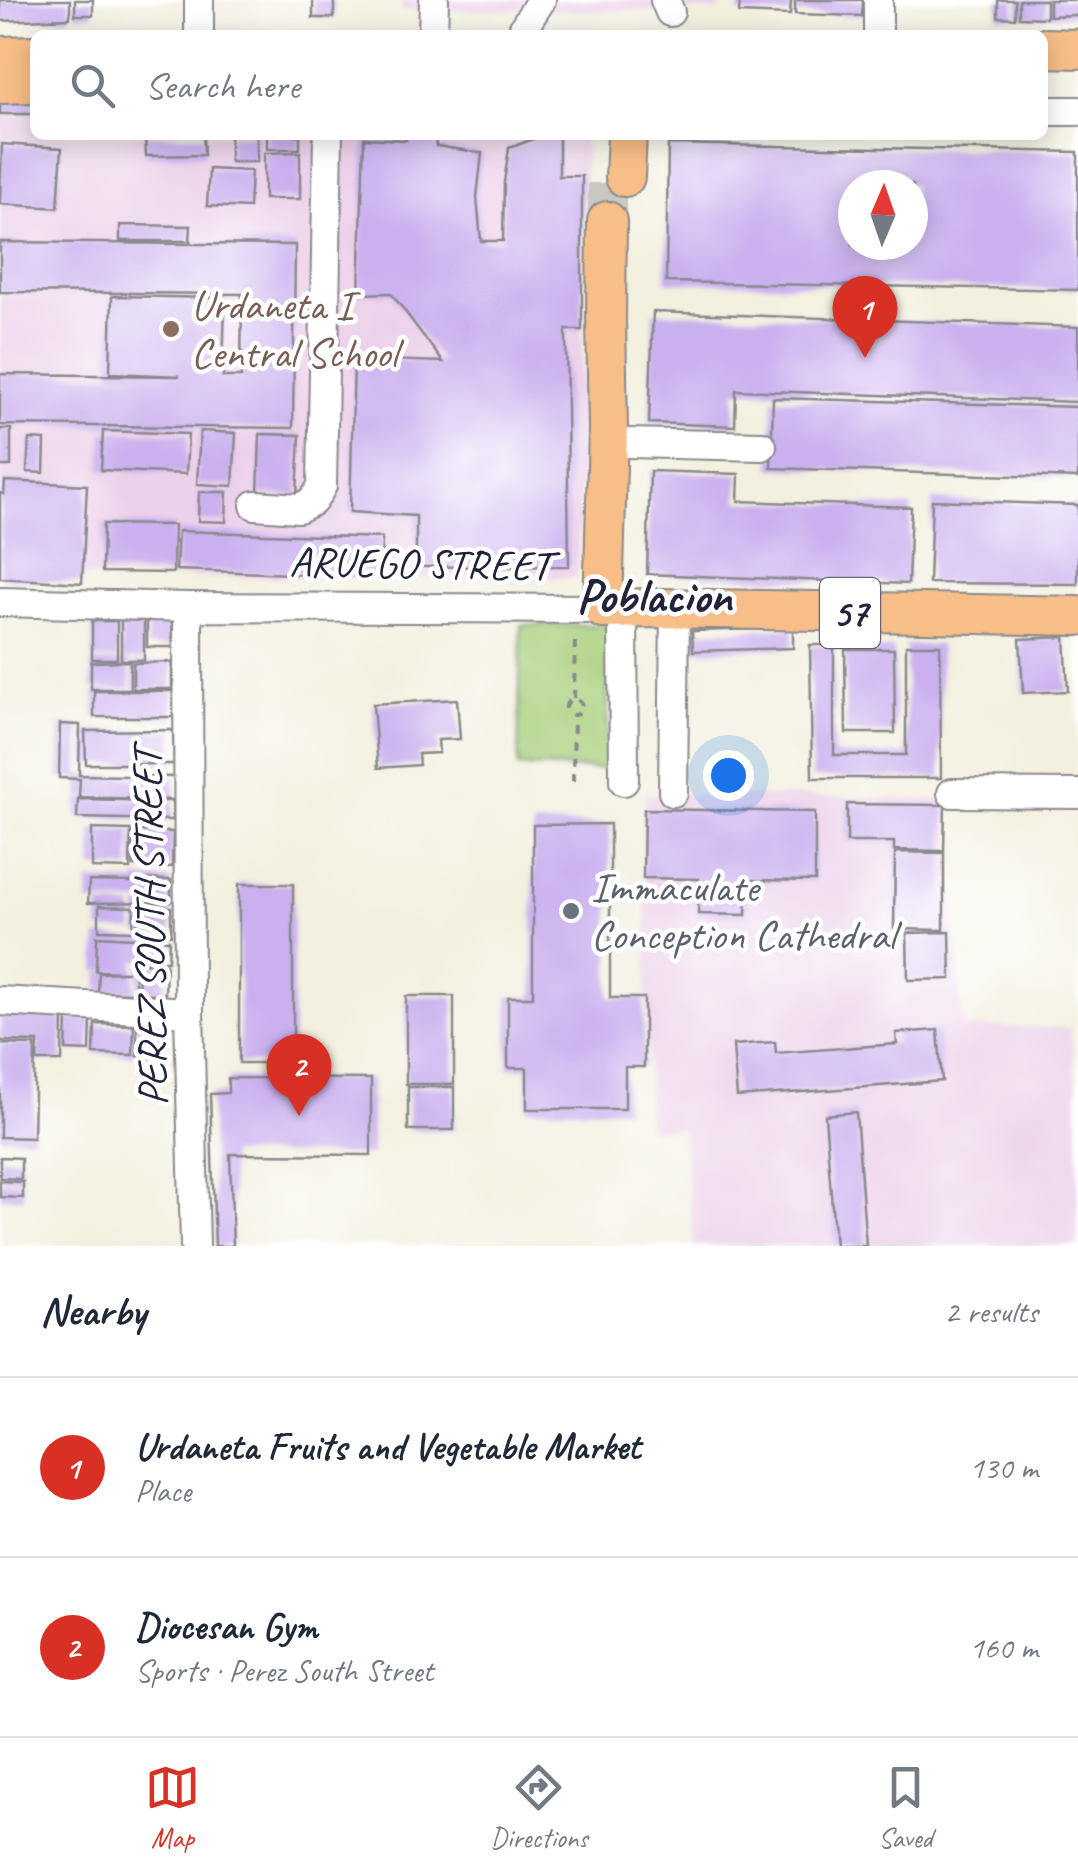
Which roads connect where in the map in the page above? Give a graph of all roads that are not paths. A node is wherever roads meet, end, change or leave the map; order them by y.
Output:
1 (199, 0) edge
2 (434, 0) edge
3 (541, 0) edge
4 (878, 0) edge
5 (199, 30) edge
6 (433, 30) edge
7 (524, 30) edge
8 (878, 30) edge
9 (1048, 48) edge
10 (1078, 50) edge
11 (30, 55) edge
12 (0, 56) edge
13 (0, 84) edge
14 (30, 84) edge
15 (1048, 111) edge
16 (1078, 111) edge
17 (328, 140) edge
18 (608, 140) edge
19 (625, 140) edge
20 (628, 443) junction
21 (762, 446) dead end
22 (255, 505) dead end
23 (0, 602) edge
24 (188, 607) junction
25 (675, 610) junction
26 (606, 614) junction
27 (1078, 616) edge
28 (624, 781) dead end
29 (673, 792) dead end
30 (952, 793) dead end
31 (1078, 794) edge
32 (0, 1000) edge
33 (189, 1012) junction
34 (195, 1246) edge

1 - 5 street
2 - 6 street
3 - 7 street
4 - 8 street
9 - 10 main road
11 - 12 main road
13 - 14 main road
15 - 16 street
17 - 22 street
18 - 19 main road
20 - 21 street
20 - 26 main road
20 - 26 main road
23 - 24 street, ARUEGO STREET
24 - 26 street, ARUEGO STREET
24 - 33 street, PEREZ SOUTH STREET
25 - 26 main road, ARUEGO STREET / 57
25 - 27 main road, ARUEGO STREET / 57
25 - 29 street
26 - 28 street
30 - 31 street
32 - 33 street
33 - 34 street, PEREZ SOUTH STREET

